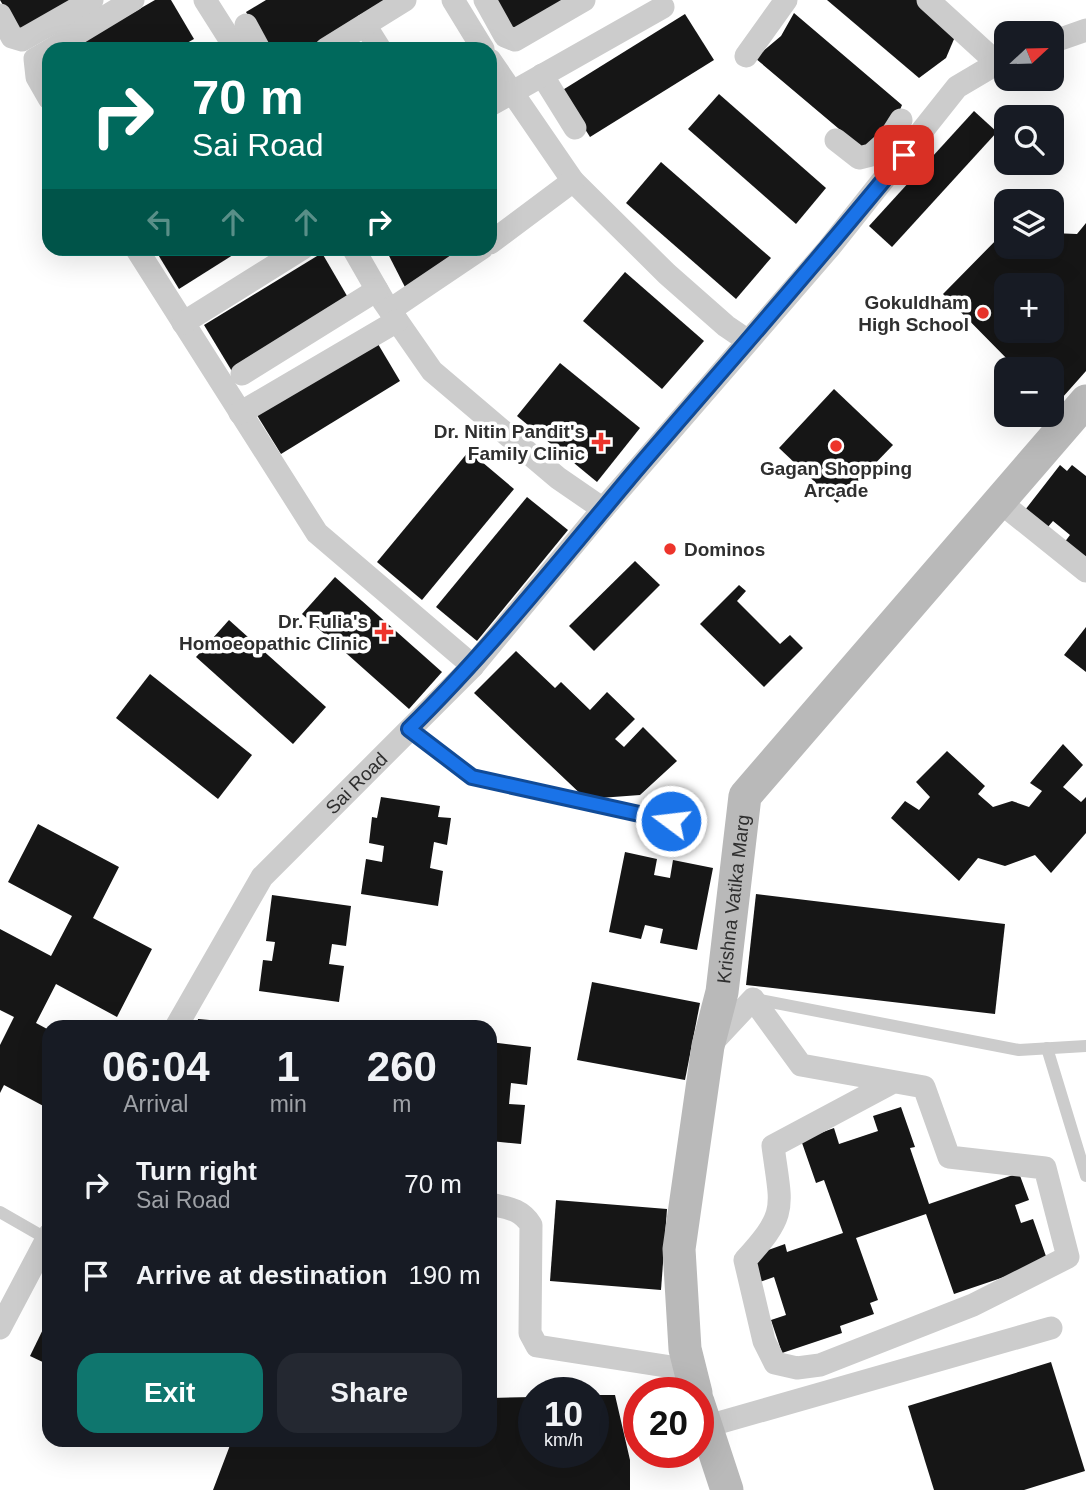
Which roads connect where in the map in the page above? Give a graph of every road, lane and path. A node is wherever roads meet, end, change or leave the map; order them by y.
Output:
1 (92, 0) edge
2 (133, 0) edge
3 (405, 0) edge
4 (453, 0) edge
5 (485, 0) edge
6 (584, 0) edge
7 (786, 0) edge
8 (928, 0) edge
9 (207, 1) edge
10 (663, 7) dead end
11 (0, 15) edge
12 (365, 24) junction
13 (246, 25) dead end
14 (1086, 30) edge
15 (1064, 38) edge
16 (64, 42) edge
17 (232, 42) edge
18 (255, 42) edge
19 (337, 42) edge
20 (376, 42) edge
21 (479, 42) edge
22 (994, 54) edge
23 (42, 55) edge
24 (746, 56) dead end
25 (994, 64) edge
26 (497, 70) edge
27 (542, 75) junction
28 (42, 86) edge
29 (512, 93) junction
30 (497, 101) edge
31 (575, 128) dead end
32 (898, 138) junction
33 (836, 140) dead end
34 (573, 181) junction
35 (497, 235) edge
36 (141, 256) edge
37 (290, 256) edge
38 (358, 256) edge
39 (470, 256) edge
40 (377, 290) junction
41 (394, 316) junction
42 (183, 323) junction
43 (748, 341) junction
44 (242, 374) dead end
45 (1086, 401) edge
46 (240, 413) junction
47 (1000, 502) junction
48 (603, 509) junction
49 (1086, 572) edge
50 (473, 666) junction
51 (409, 729) junction
52 (671, 821) dead end
53 (738, 995) junction
54 (180, 1020) edge
55 (1086, 1046) edge
56 (1047, 1048) junction
57 (891, 1083) junction
58 (1086, 1175) edge
59 (497, 1206) edge
60 (0, 1212) edge
61 (42, 1234) edge
62 (42, 1248) edge
63 (0, 1328) edge
64 (1051, 1328) dead end
65 (671, 1377) edge
66 (692, 1377) edge
67 (714, 1412) edge
68 (714, 1452) edge
69 (727, 1490) edge

1 - 11 street
2 - 16 street
3 - 12 street
4 - 21 street
5 - 6 street
7 - 24 street
8 - 22 street
9 - 17 street
10 - 27 street
12 - 19 street
12 - 20 street
13 - 18 street
14 - 15 street
23 - 28 street
25 - 32 street, Sai Road
26 - 29 street
27 - 29 street
27 - 31 street
29 - 30 street
29 - 34 street
32 - 33 street
32 - 43 street, Sai Road
34 - 35 street
34 - 43 street
36 - 42 street
37 - 42 street
38 - 40 street
39 - 41 street
40 - 41 street
40 - 44 street
41 - 46 street
41 - 48 street
42 - 46 street
43 - 48 street, Sai Road
45 - 47 street, Krishna Vatika Marg
46 - 50 street
47 - 49 street
47 - 53 street, Krishna Vatika Marg
48 - 50 street, Sai Road
50 - 51 street, Sai Road
51 - 52 lane
51 - 54 street, Sai Road
53 - 56 lane
53 - 57 street
53 - 66 street, Krishna Vatika Marg
55 - 56 lane
56 - 58 lane
57 - 57 street
59 - 65 street
60 - 61 lane
62 - 63 street
64 - 67 street
68 - 69 street

